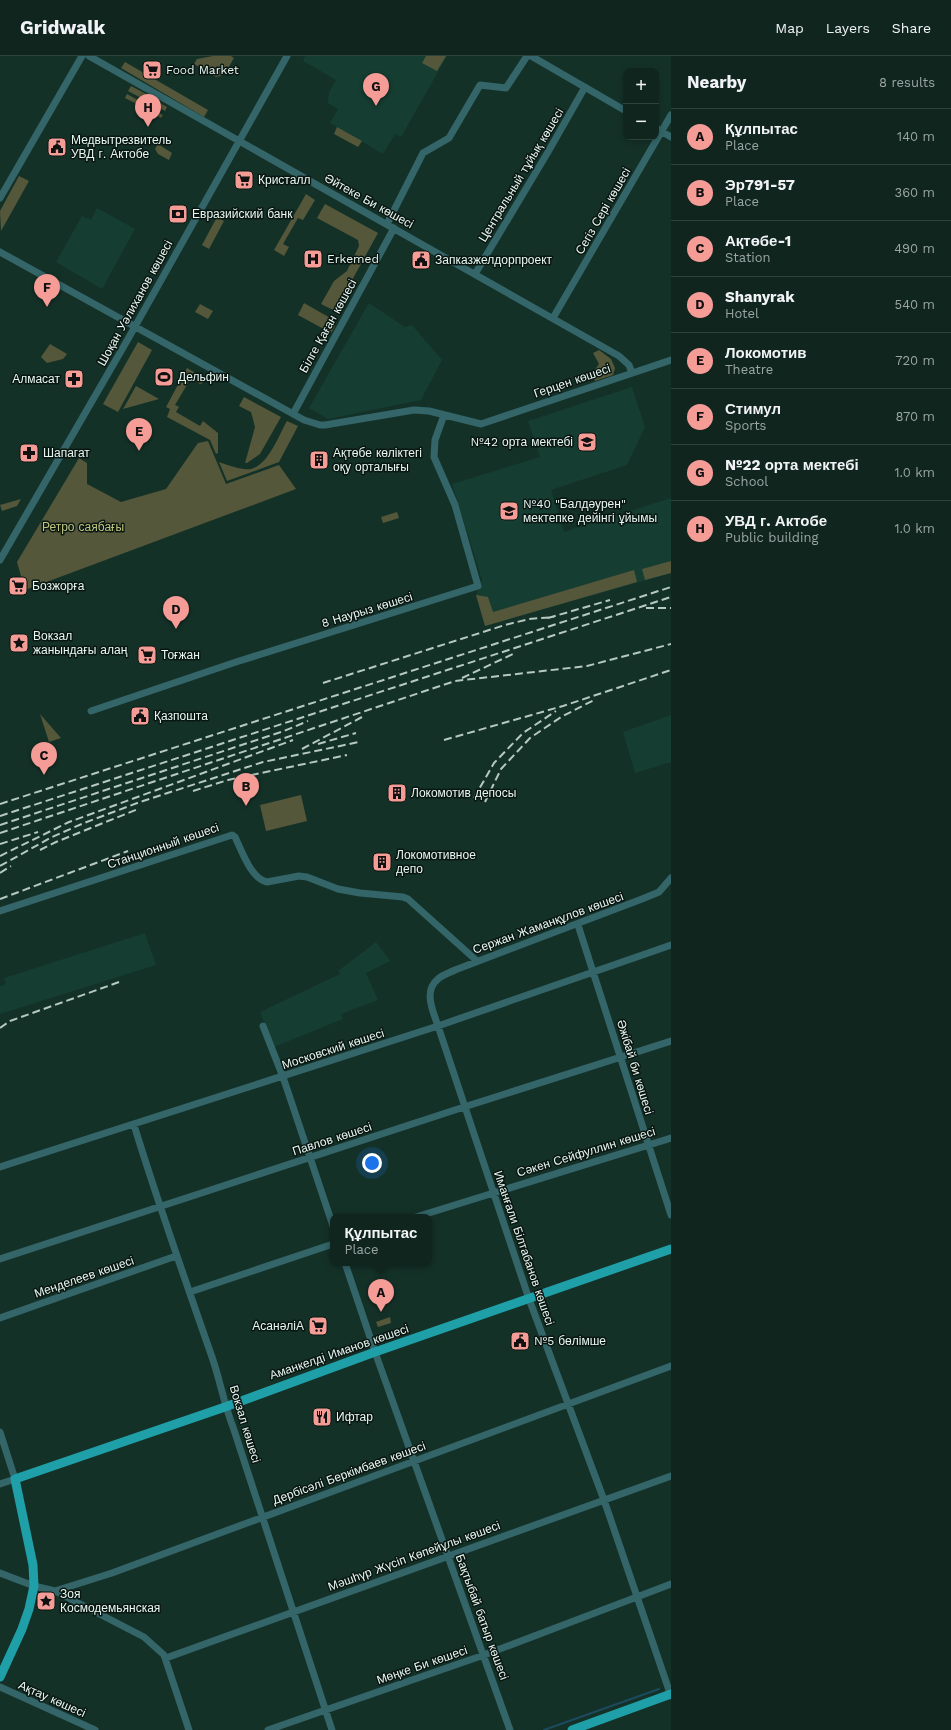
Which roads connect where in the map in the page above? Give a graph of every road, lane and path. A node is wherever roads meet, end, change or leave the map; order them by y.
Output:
1 (82, 56) edge
2 (89, 56) edge
3 (287, 56) edge
4 (527, 56) edge
5 (531, 56) edge
6 (585, 87) junction
7 (623, 109) edge
8 (671, 115) edge
9 (659, 130) edge
10 (671, 137) edge
11 (653, 140) edge
12 (238, 141) junction
13 (0, 198) edge
14 (387, 224) junction
15 (394, 228) junction
16 (0, 252) edge
17 (475, 274) junction
18 (553, 318) junction
19 (134, 328) junction
20 (671, 360) edge
21 (632, 373) junction
22 (292, 414) junction
23 (444, 415) junction
24 (0, 560) edge
25 (91, 711) dead end
26 (671, 878) edge
27 (0, 912) edge
28 (578, 925) junction
29 (671, 945) edge
30 (477, 961) junction
31 (594, 973) junction
32 (432, 986) joint
33 (263, 1026) dead end
34 (438, 1026) junction
35 (671, 1041) edge
36 (620, 1057) junction
37 (283, 1077) junction
38 (464, 1107) junction
39 (134, 1125) junction
40 (671, 1138) edge
41 (648, 1144) junction
42 (310, 1157) junction
43 (0, 1167) edge
44 (493, 1192) junction
45 (160, 1207) junction
46 (425, 1214) edge
47 (671, 1215) edge
48 (330, 1217) edge
49 (330, 1245) edge
50 (671, 1249) edge
51 (176, 1256) junction
52 (0, 1259) edge
53 (346, 1266) edge
54 (190, 1292) junction
55 (529, 1298) junction
56 (0, 1318) edge
57 (375, 1352) junction
58 (671, 1366) edge
59 (568, 1403) junction
60 (225, 1407) junction
61 (0, 1432) edge
62 (414, 1461) junction
63 (671, 1476) edge
64 (15, 1478) junction
65 (0, 1484) edge
66 (604, 1500) junction
67 (262, 1516) junction
68 (448, 1556) junction
69 (0, 1573) edge
70 (671, 1584) edge
71 (34, 1586) junction
72 (55, 1591) junction
73 (636, 1596) junction
74 (293, 1612) junction
75 (484, 1655) junction
76 (166, 1658) junction
77 (0, 1677) edge
78 (0, 1687) edge
79 (671, 1695) edge
80 (324, 1709) junction
81 (95, 1730) edge
82 (189, 1730) edge
83 (268, 1730) edge
84 (332, 1730) edge
85 (510, 1730) edge
86 (572, 1730) edge

1 - 13 street
2 - 12 street, Әйтеке Би көшесі
3 - 12 street, Шоқан Уәлиханов көшесі
4 - 14 street
5 - 6 street
6 - 7 street
6 - 17 street, Центральный тұйық көшесі
8 - 9 street, Сегіз Сері көшесі
9 - 10 street
11 - 18 street, Сегіз Сері көшесі
12 - 14 street, Әйтеке Би көшесі
12 - 19 street, Шоқан Уәлиханов көшесі
14 - 15 street, Әйтеке Би көшесі
15 - 17 street, Әйтеке Би көшесі
15 - 22 street, Білге Қаған көшесі
16 - 19 street
17 - 18 street, Әйтеке Би көшесі
18 - 21 street, Әйтеке Би көшесі
19 - 22 street
19 - 24 street, Шоқан Уәлиханов көшесі
20 - 21 street, Герцен көшесі
21 - 23 street, Герцен көшесі
22 - 23 street
23 - 25 street, 8 Наурыз көшесі
26 - 28 street, Сержан Жаманқұлов көшесі
27 - 30 street, Станционный көшесі
28 - 30 street, Сержан Жаманқұлов көшесі
28 - 31 street, Әжібай би көшесі
29 - 31 street, Московский көшесі
30 - 32 street, Сержан Жаманқұлов көшесі
31 - 34 street, Московский көшесі
31 - 36 street, Әжібай би көшесі
32 - 34 street, Иманғали Білтабанов көшесі
33 - 37 street
34 - 37 street, Московский көшесі
34 - 38 street, Иманғали Білтабанов көшесі
35 - 36 street, Павлов көшесі
36 - 38 street, Павлов көшесі
36 - 41 street, Әжібай би көшесі
37 - 39 street, Московский көшесі
37 - 42 street
38 - 42 street, Павлов көшесі
38 - 44 street, Иманғали Білтабанов көшесі
39 - 43 street, Московский көшесі
39 - 45 street, Вокзал көшесі
40 - 41 street, Сәкен Сейфуллин көшесі
41 - 44 street, Сәкен Сейфуллин көшесі
41 - 47 street, Әжібай би көшесі
42 - 45 street, Павлов көшесі
42 - 48 street
44 - 46 street, Сәкен Сейфуллин көшесі
44 - 55 street, Иманғали Білтабанов көшесі
45 - 51 street, Вокзал көшесі
45 - 52 street, Павлов көшесі
49 - 54 street
50 - 55 main road, Аманкелді Иманов көшесі
51 - 54 street, Вокзал көшесі
51 - 56 street, Менделеев көшесі
53 - 57 street, Бақтыбай батыр көшесі
54 - 60 street, Вокзал көшесі
55 - 57 main road, Аманкелді Иманов көшесі
55 - 59 street, Иманғали Білтабанов көшесі
57 - 60 main road, Аманкелді Иманов көшесі
57 - 62 street, Бақтыбай батыр көшесі
58 - 59 street, Дербісәлі Беркімбаев көшесі
59 - 62 street, Дербісәлі Беркімбаев көшесі
59 - 66 street, Иманғали Білтабанов көшесі
60 - 64 main road, Аманкелді Иманов көшесі
60 - 67 street, Вокзал көшесі
61 - 64 street
62 - 67 street, Дербісәлі Беркімбаев көшесі
62 - 68 street, Бақтыбай батыр көшесі
63 - 66 street, Мәшһүр Жүсіп Көпейұлы көшесі
64 - 65 street
64 - 71 main road
66 - 68 street, Мәшһүр Жүсіп Көпейұлы көшесі
66 - 73 street, Иманғали Білтабанов көшесі
67 - 72 street, Дербісәлі Беркімбаев көшесі
67 - 74 street, Вокзал көшесі
68 - 74 street, Мәшһүр Жүсіп Көпейұлы көшесі
68 - 75 street, Бақтыбай батыр көшесі
69 - 71 street
70 - 73 street, Мөңке Би көшесі
71 - 72 street
71 - 77 main road
72 - 76 street
73 - 75 street, Мөңке Би көшесі
73 - 79 street, Иманғали Білтабанов көшесі
74 - 76 street, Мәшһүр Жүсіп Көпейұлы көшесі
74 - 80 street, Вокзал көшесі
75 - 80 street, Мөңке Би көшесі
75 - 85 street, Бақтыбай батыр көшесі
76 - 82 street
78 - 81 street, Ақтау көшесі
79 - 86 main road
80 - 83 street, Мөңке Би көшесі
80 - 84 street, Вокзал көшесі

